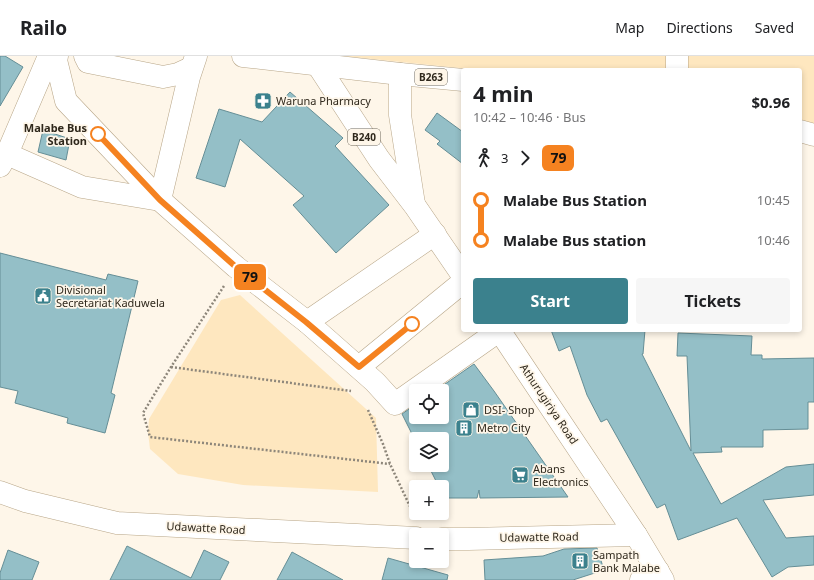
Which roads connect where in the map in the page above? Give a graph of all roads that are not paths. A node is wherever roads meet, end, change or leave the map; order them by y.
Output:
1 (49, 56) edge
2 (57, 56) edge
3 (85, 56) edge
4 (243, 56) edge
5 (678, 56) edge
6 (319, 60) edge
7 (193, 62) edge
8 (677, 68) edge
9 (400, 74) junction
10 (461, 80) edge
11 (802, 132) edge
12 (814, 135) edge
13 (4, 160) edge
14 (160, 200) junction
15 (415, 206) junction
16 (435, 234) junction
17 (461, 273) edge
18 (461, 284) edge
19 (306, 322) junction
20 (496, 332) edge
21 (500, 332) edge
22 (359, 367) junction
23 (0, 492) edge
24 (409, 529) edge
25 (636, 535) junction
26 (449, 539) edge
27 (654, 577) edge

1 - 13 main road
2 - 14 main road
3 - 7 main road
4 - 6 main road
5 - 8 main road
6 - 9 main road
6 - 15 main road, B240
7 - 14 main road
9 - 10 main road, B263
9 - 15 main road, B240
11 - 12 main road
13 - 14 main road
14 - 19 main road
15 - 16 main road, B240
16 - 17 main road, B240
16 - 19 main road
18 - 22 main road
19 - 22 main road
20 - 22 main road
21 - 25 main road, Athurugiriya Road
23 - 24 main road, Udawatte Road
25 - 26 main road, Udawatte Road
25 - 27 main road, Athurugiriya Road

